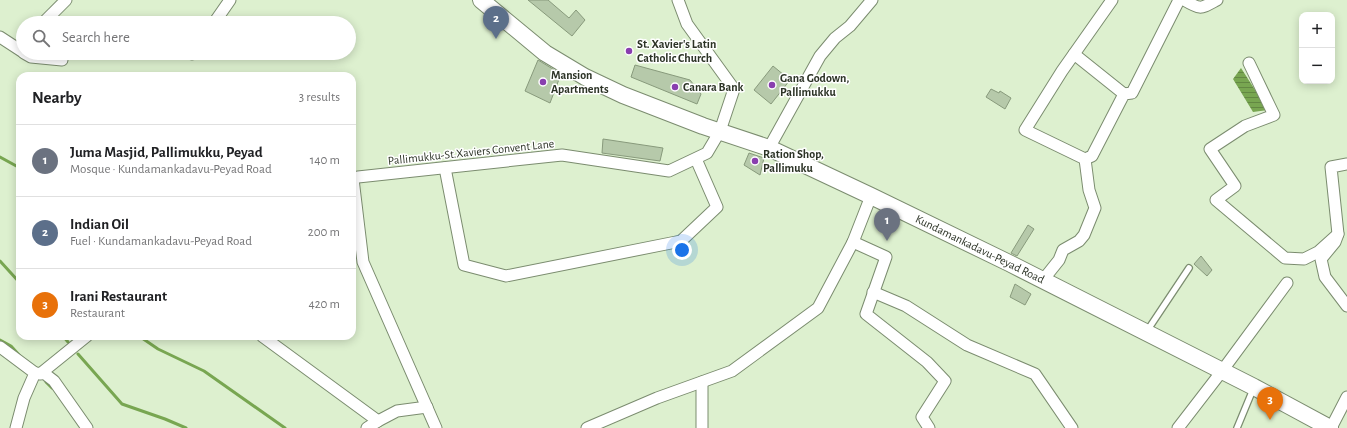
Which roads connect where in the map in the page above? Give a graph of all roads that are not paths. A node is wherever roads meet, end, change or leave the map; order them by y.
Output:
1 (66, 0) edge
2 (230, 0) edge
3 (481, 0) edge
4 (678, 0) edge
5 (872, 0) edge
6 (1112, 0) edge
7 (1179, 0) edge
8 (1184, 0) edge
9 (1217, 0) edge
10 (50, 16) edge
11 (219, 16) edge
12 (0, 37) edge
13 (16, 48) edge
14 (1074, 54) junction
15 (1249, 63) dead end
16 (1124, 94) junction
17 (722, 124) junction
18 (768, 148) junction
19 (696, 158) junction
20 (1085, 159) junction
21 (1347, 164) edge
22 (445, 168) junction
23 (356, 178) edge
24 (871, 196) junction
25 (356, 204) edge
26 (1338, 234) junction
27 (853, 242) junction
28 (1189, 268) dead end
29 (1043, 280) junction
30 (1287, 283) dead end
31 (874, 292) junction
32 (1347, 306) edge
33 (1146, 332) junction
34 (83, 340) edge
35 (267, 340) edge
36 (0, 347) edge
37 (1222, 371) junction
38 (38, 374) junction
39 (702, 382) junction
40 (1254, 387) junction
41 (1347, 397) edge
42 (427, 407) junction
43 (378, 421) junction
44 (16, 428) edge
45 (87, 428) edge
46 (367, 428) edge
47 (436, 428) edge
48 (587, 428) edge
49 (702, 428) edge
50 (929, 428) edge
51 (1072, 428) edge
52 (1178, 428) edge
53 (1237, 428) edge
54 (1331, 428) edge

1 - 10 street
2 - 11 street
3 - 17 main road, Kundamankadavu-Peyad Road
4 - 17 street, Pallimukku-St.Xaviers Convent Lane
5 - 18 street
6 - 14 street
7 - 16 street
8 - 9 street
12 - 13 street
14 - 16 street
14 - 20 street
15 - 26 street
16 - 20 street
17 - 18 main road, Kundamankadavu-Peyad Road
17 - 19 street, Pallimukku-St.Xaviers Convent Lane
18 - 24 main road, Kundamankadavu-Peyad Road
19 - 22 street, Pallimukku-St.Xaviers Convent Lane
19 - 22 street
20 - 29 street
21 - 26 street
22 - 23 street, Pallimukku-St.Xaviers Convent Lane
24 - 27 street
24 - 29 main road, Kundamankadavu-Peyad Road
25 - 42 street
26 - 32 street
27 - 31 street
27 - 39 street
28 - 33 lane
29 - 33 main road, Kundamankadavu-Peyad Road
30 - 37 street
31 - 50 street
31 - 51 street
33 - 37 main road, Kundamankadavu-Peyad Road
34 - 38 street
35 - 43 street
36 - 38 street
37 - 40 main road, Kundamankadavu-Peyad Road
37 - 52 street
38 - 44 street
38 - 45 street
39 - 48 street
39 - 49 street
40 - 53 lane
40 - 54 main road, Kundamankadavu-Peyad Road
41 - 54 street
42 - 43 street
42 - 47 street
43 - 46 street

